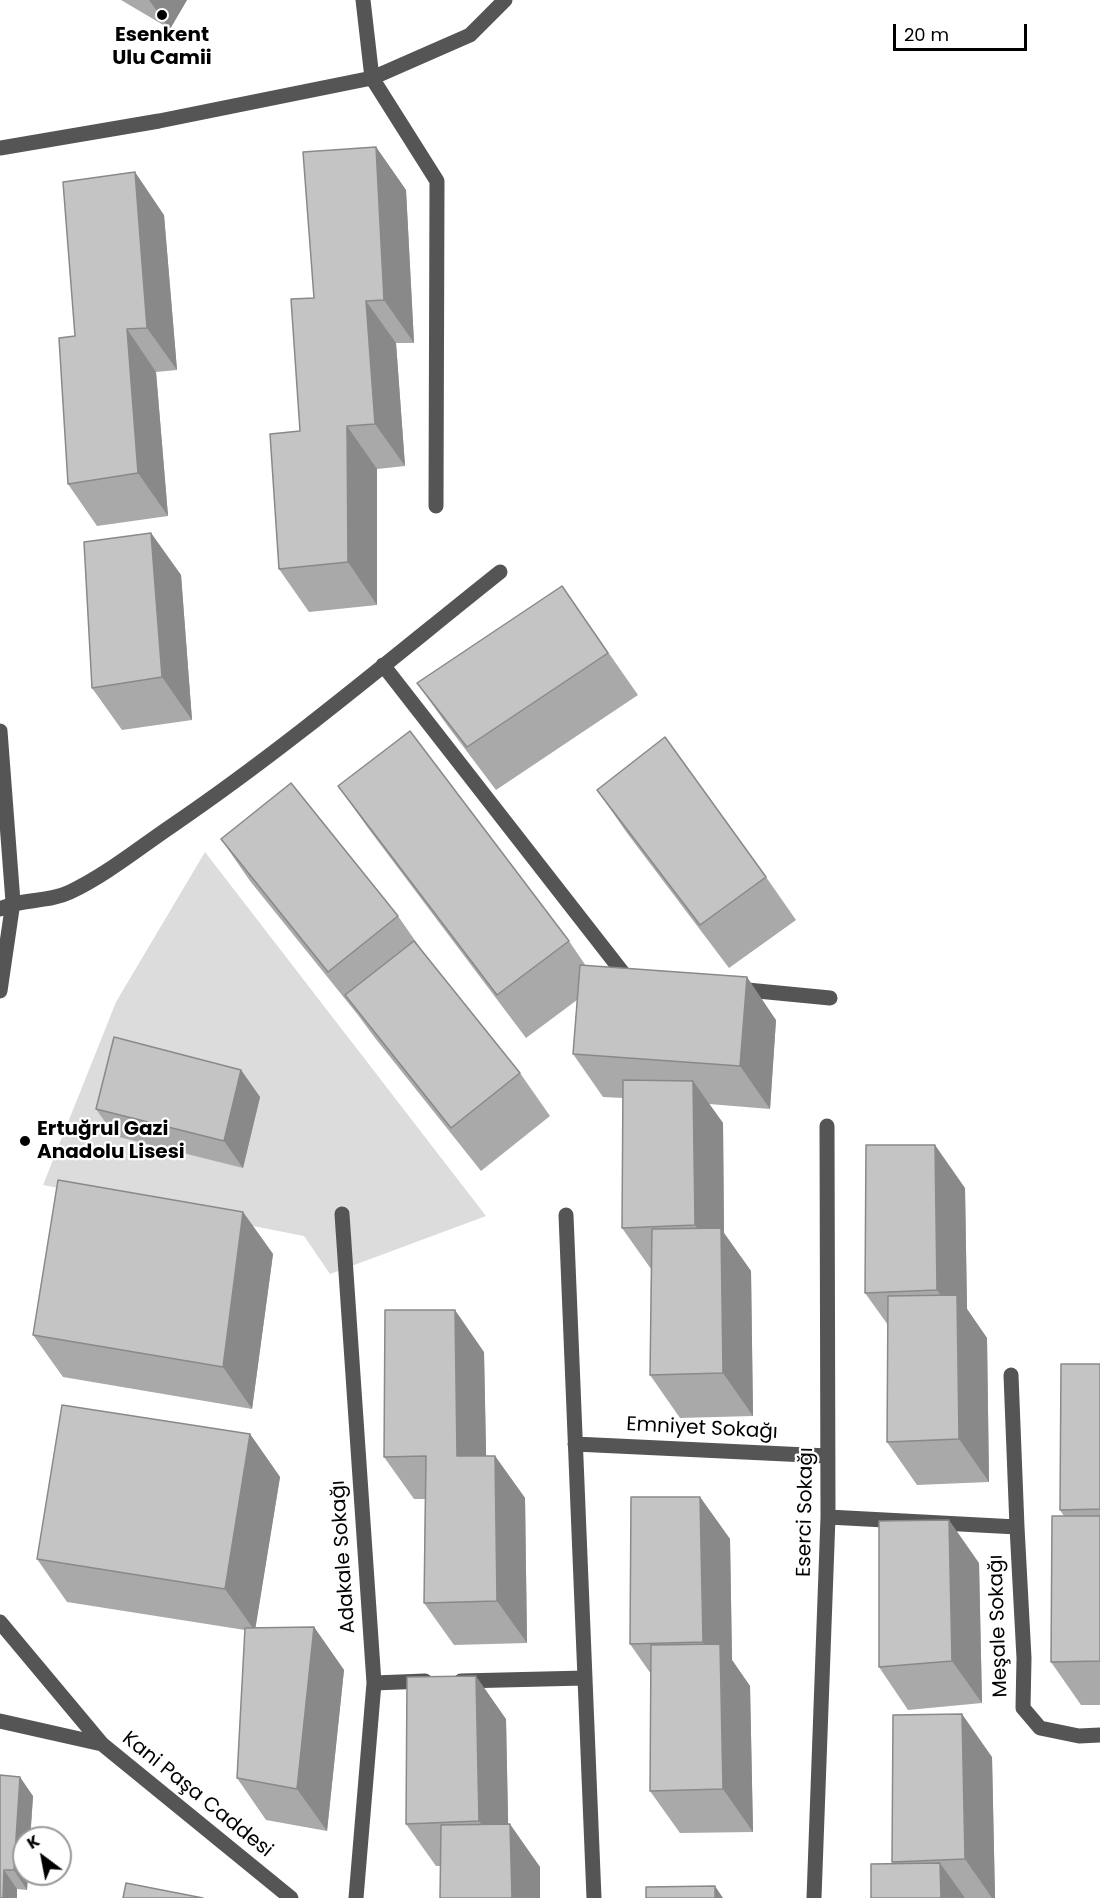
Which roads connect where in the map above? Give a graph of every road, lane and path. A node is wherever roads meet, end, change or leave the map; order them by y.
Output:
1 (363, 0) edge
2 (505, 0) edge
3 (372, 78) junction
4 (0, 147) edge
5 (436, 506) dead end
6 (500, 572) dead end
7 (383, 665) junction
8 (0, 731) edge
9 (6, 906) edge
10 (650, 980) edge
11 (717, 987) edge
12 (0, 991) edge
13 (830, 998) dead end
14 (828, 1126) dead end
15 (342, 1214) dead end
16 (566, 1215) dead end
17 (1011, 1375) dead end
18 (575, 1444) junction
19 (828, 1456) junction
20 (828, 1517) junction
21 (1017, 1527) junction
22 (0, 1622) edge
23 (585, 1678) junction
24 (374, 1683) junction
25 (0, 1721) edge
26 (1100, 1735) edge
27 (102, 1744) junction
28 (289, 1897) edge
29 (356, 1898) edge
30 (594, 1898) edge
31 (814, 1898) edge

1 - 3 street
2 - 3 street
3 - 4 street
3 - 5 street
6 - 7 street
7 - 9 street
7 - 10 street
8 - 9 street
9 - 12 street
11 - 13 street
14 - 19 street, Eserci Sokağı
15 - 24 street, Adakale Sokağı
16 - 18 street
17 - 21 street, Meşale Sokağı
18 - 19 street, Emniyet Sokağı
18 - 23 street
19 - 20 street, Eserci Sokağı
20 - 21 street, Meşale Sokağı
20 - 31 street, Eserci Sokağı
21 - 26 street, Meşale Sokağı
22 - 27 street
23 - 24 street
23 - 30 street
24 - 29 street, Adakale Sokağı
25 - 27 street, Kani Paşa Caddesi
27 - 28 street, Kani Paşa Caddesi

